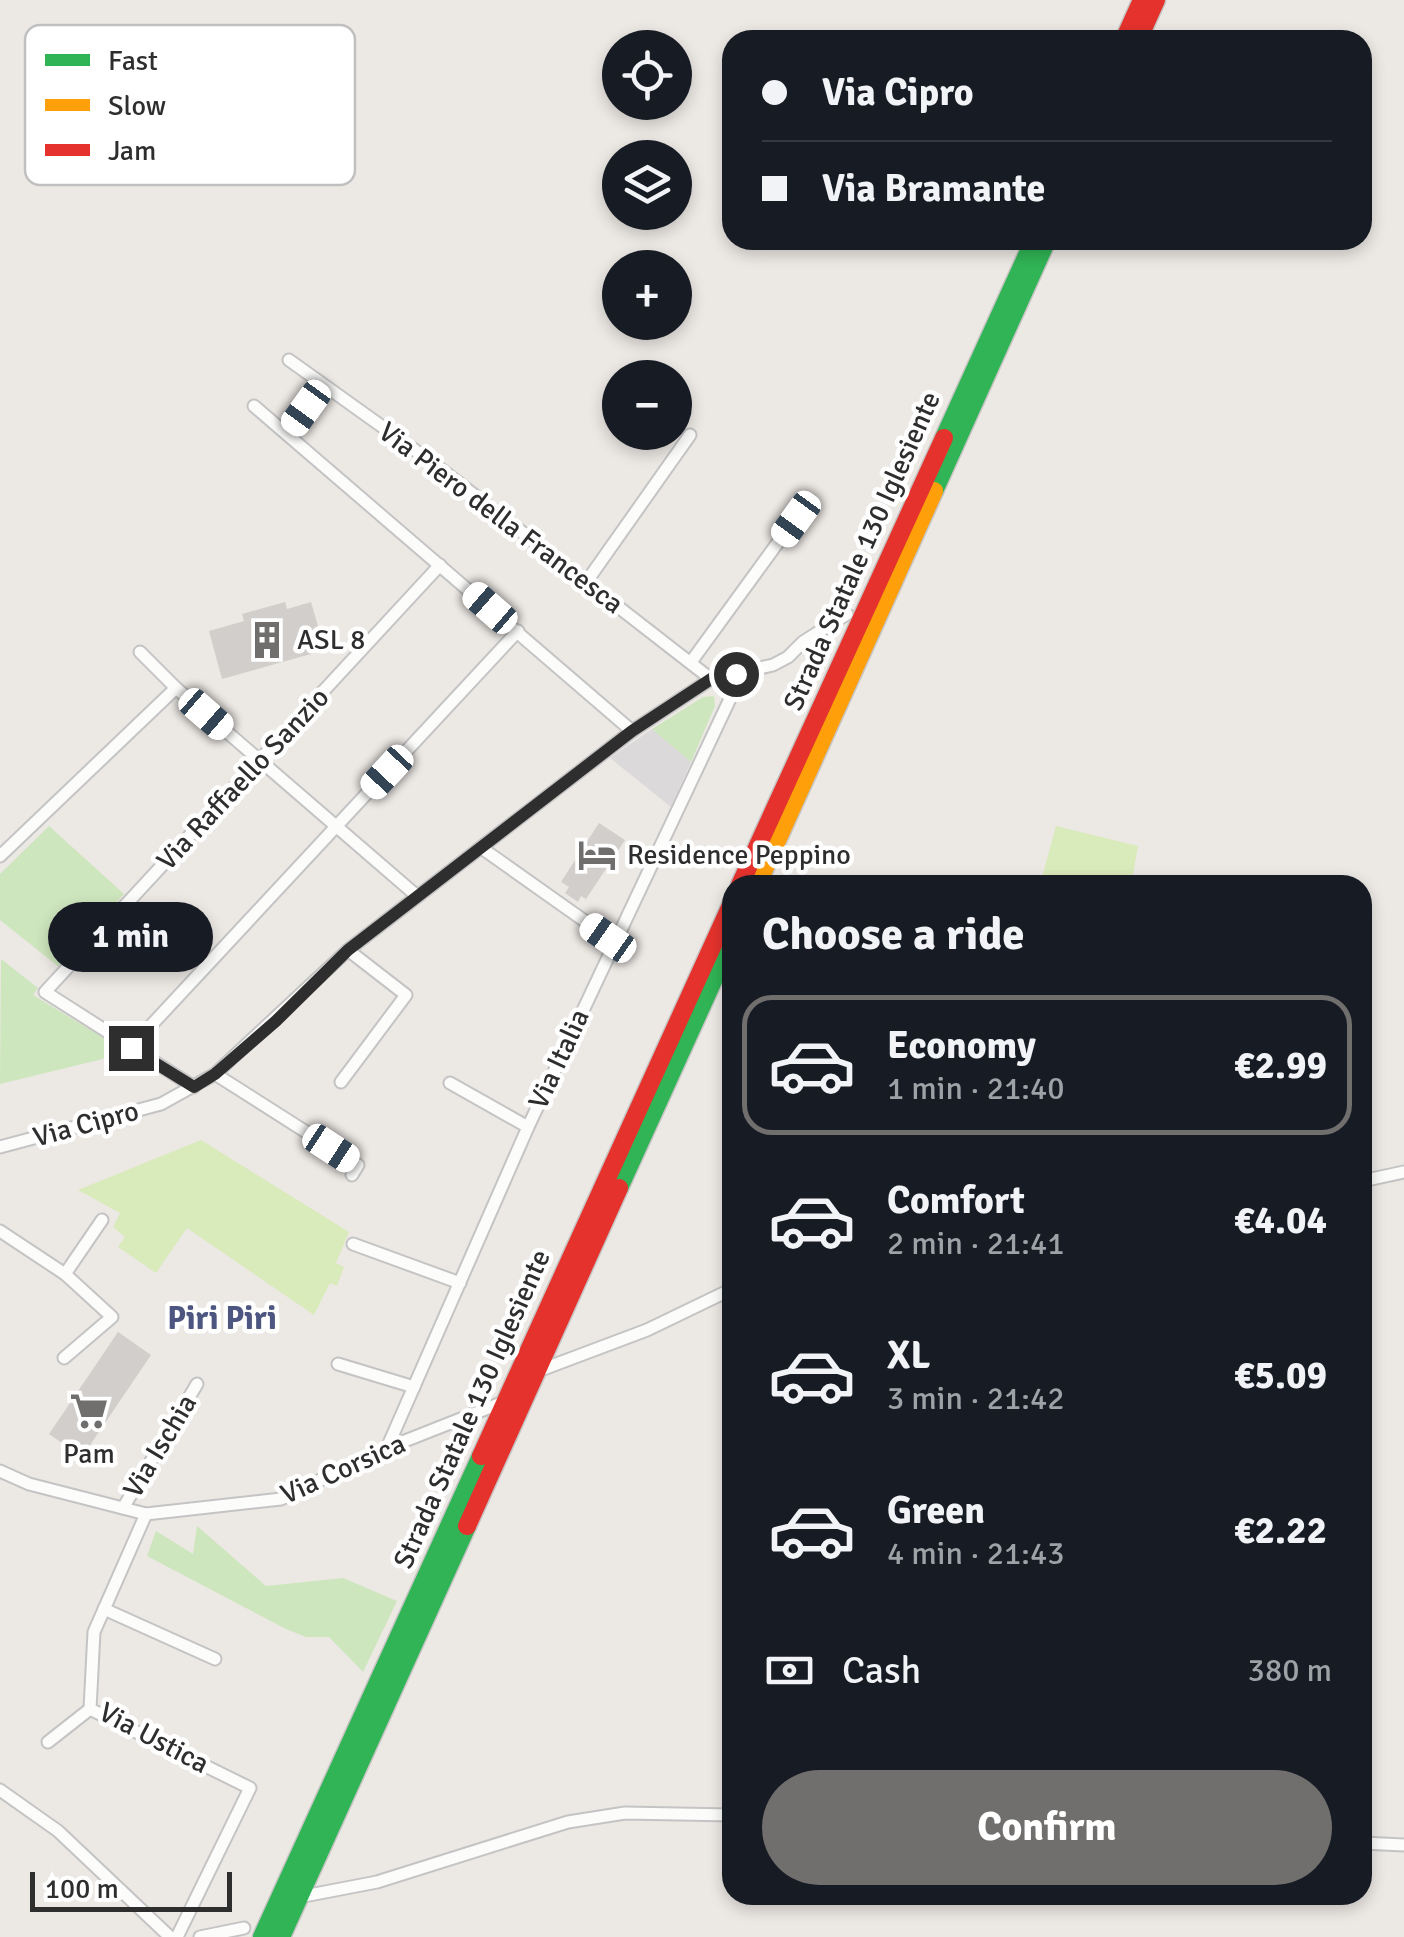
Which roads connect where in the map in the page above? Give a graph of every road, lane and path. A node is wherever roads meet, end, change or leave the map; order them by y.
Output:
1 (1142, 0) edge
2 (1156, 0) edge
3 (1128, 30) edge
4 (1142, 30) edge
5 (1029, 250) edge
6 (1043, 250) edge
7 (290, 360) dead end
8 (323, 385) junction
9 (254, 406) dead end
10 (288, 434) junction
11 (679, 450) edge
12 (796, 519) dead end
13 (440, 565) junction
14 (587, 581) junction
15 (846, 614) dead end
16 (518, 631) junction
17 (140, 652) dead end
18 (691, 662) junction
19 (736, 674) junction
20 (711, 679) junction
21 (176, 688) junction
22 (632, 731) junction
23 (260, 762) junction
24 (336, 826) junction
25 (483, 849) junction
26 (0, 856) edge
27 (745, 875) edge
28 (762, 875) edge
29 (417, 896) junction
30 (722, 924) edge
31 (613, 941) junction
32 (348, 950) junction
33 (722, 961) edge
34 (131, 1048) junction
35 (215, 1074) junction
36 (341, 1082) dead end
37 (450, 1082) dead end
38 (194, 1087) junction
39 (528, 1127) junction
40 (0, 1147) edge
41 (1404, 1172) edge
42 (352, 1175) dead end
43 (1372, 1179) edge
44 (102, 1220) dead end
45 (0, 1231) edge
46 (353, 1244) dead end
47 (65, 1274) junction
48 (460, 1283) junction
49 (722, 1294) edge
50 (64, 1358) dead end
51 (338, 1364) dead end
52 (538, 1371) junction
53 (197, 1384) dead end
54 (414, 1387) junction
55 (506, 1401) junction
56 (387, 1448) junction
57 (0, 1471) edge
58 (0, 1482) edge
59 (29, 1484) junction
60 (123, 1508) junction
61 (146, 1514) junction
62 (104, 1609) junction
63 (215, 1659) dead end
64 (90, 1709) junction
65 (48, 1742) dead end
66 (0, 1790) edge
67 (722, 1815) edge
68 (1372, 1843) edge
69 (1404, 1845) edge
70 (299, 1897) junction
71 (253, 1932) edge
72 (170, 1937) edge
73 (178, 1937) edge
74 (200, 1937) edge
75 (280, 1937) edge

1 - 3 main road
2 - 4 main road
5 - 27 main road, Strada Statale 130 Iglesiente
6 - 28 main road, Strada Statale 130 Iglesiente
7 - 8 street, Via Piero della Francesca
8 - 10 street
8 - 14 street, Via Piero della Francesca
9 - 10 street
10 - 13 street
11 - 14 street
12 - 18 street
13 - 16 street
13 - 23 street, Via Raffaello Sanzio
14 - 18 street, Via Piero della Francesca
15 - 19 street, Via Cipro
16 - 22 street
16 - 24 street
17 - 21 street
18 - 20 street, Via Piero della Francesca
19 - 20 street, Via Cipro
19 - 31 street, Via Italia
20 - 22 street, Via Cipro
21 - 23 street
21 - 26 street
22 - 25 street, Via Cipro
23 - 24 street
23 - 34 street, Via Raffaello Sanzio
24 - 29 street
24 - 34 street
25 - 29 street, Via Cipro
25 - 31 street
29 - 32 street, Via Cipro
30 - 55 main road, Strada Statale 130 Iglesiente
31 - 39 street, Via Italia
32 - 35 street, Via Cipro
32 - 36 street
33 - 52 main road, Strada Statale 130 Iglesiente
34 - 38 street
35 - 38 street, Via Cipro
35 - 42 street
37 - 39 street
38 - 40 street, Via Cipro
39 - 48 street, Via Italia
41 - 43 street
44 - 47 street
45 - 47 street
46 - 48 street
47 - 50 street
48 - 54 street, Via Italia
49 - 52 street
51 - 54 street
52 - 70 main road, Strada Statale 130 Iglesiente
53 - 60 street, Via Ischia
54 - 56 street, Via Italia
55 - 56 street, Via Corsica
55 - 71 main road, Strada Statale 130 Iglesiente
56 - 61 street, Via Corsica
57 - 59 street, Via Corsica
58 - 59 street
59 - 60 street, Via Corsica
60 - 61 street, Via Corsica
61 - 62 street, Via Ustica
62 - 63 street
62 - 64 street, Via Ustica
64 - 65 street
64 - 73 street, Via Ustica
66 - 72 street
67 - 70 street
68 - 69 street
70 - 75 main road, Strada Statale 130 Iglesiente
71 - 74 street

